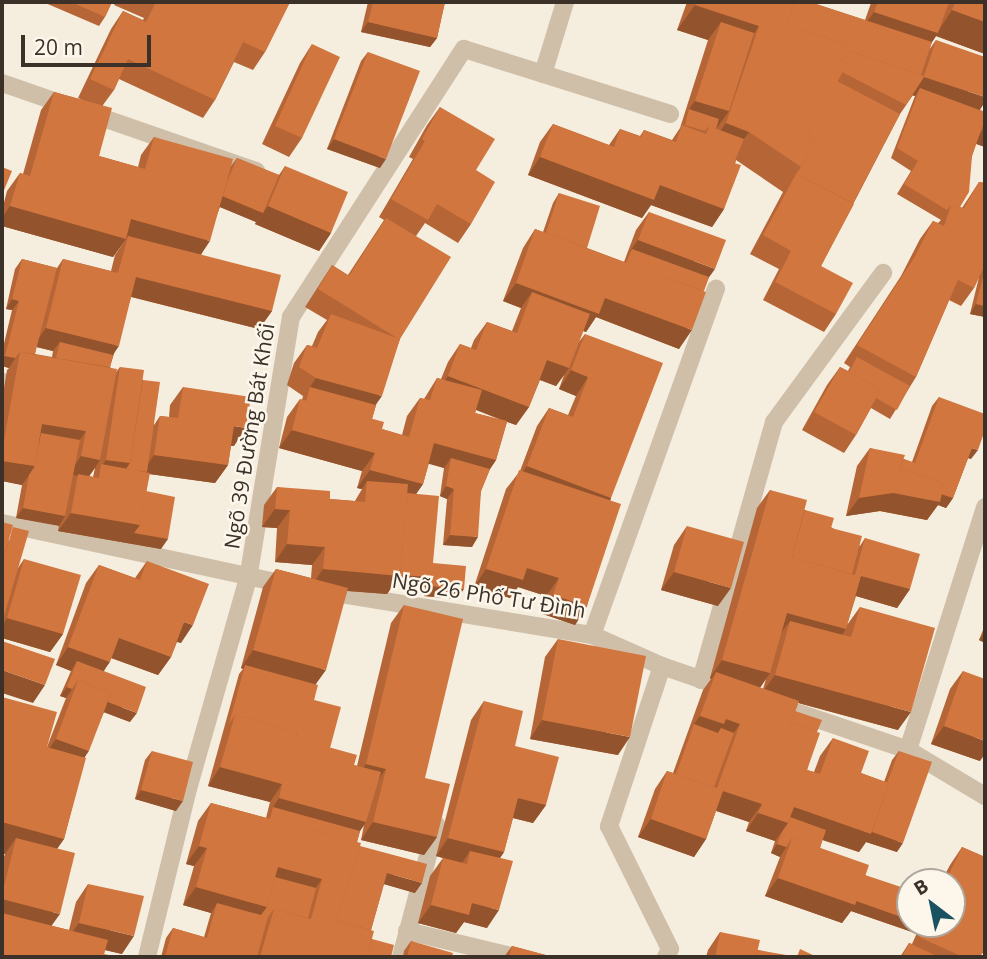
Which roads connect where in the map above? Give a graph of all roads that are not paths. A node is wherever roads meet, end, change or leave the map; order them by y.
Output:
1 (565, 2) edge
2 (542, 74) junction
3 (2, 83) edge
4 (670, 114) dead end
5 (272, 176) edge
6 (883, 274) dead end
7 (716, 288) edge
8 (985, 507) edge
9 (2, 523) edge
10 (248, 579) junction
11 (592, 635) junction
12 (662, 666) junction
13 (701, 680) junction
14 (740, 693) edge
15 (779, 706) edge
16 (908, 750) junction
17 (985, 796) edge
18 (440, 811) edge
19 (407, 931) junction
20 (147, 957) edge
21 (401, 957) edge
22 (515, 957) edge
23 (666, 957) edge

1 - 2 street
2 - 4 street, Ngõ 39 Đường Bát Khối
2 - 10 street, Ngõ 39 Đường Bát Khối
3 - 5 street
6 - 13 street
7 - 11 street
8 - 16 street
9 - 10 street, Ngõ 26 Phố Tư Đình
10 - 11 street, Ngõ 26 Phố Tư Đình
10 - 20 street, Ngõ 39 Đường Bát Khối
11 - 12 street, Ngõ 26 Phố Tư Đình
12 - 13 street, Ngõ 26 Phố Tư Đình
12 - 23 street
13 - 14 street, Ngõ 26 Phố Tư Đình
15 - 16 street
16 - 17 street
18 - 19 street
19 - 21 street
19 - 22 street

